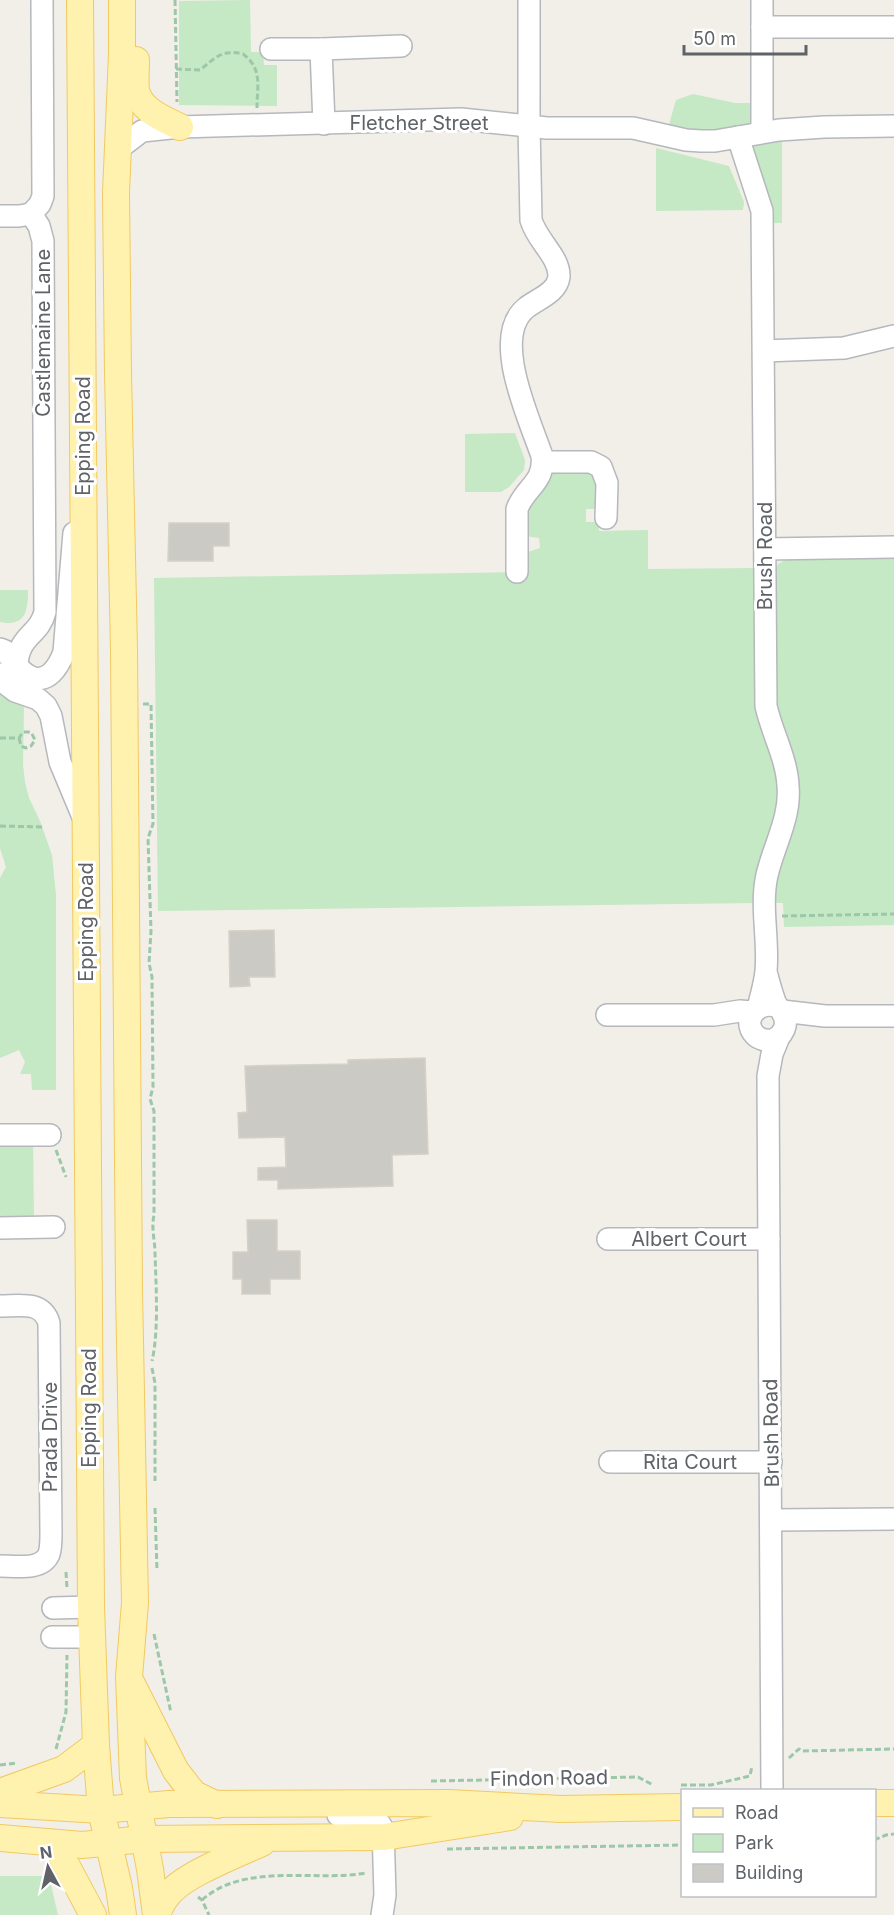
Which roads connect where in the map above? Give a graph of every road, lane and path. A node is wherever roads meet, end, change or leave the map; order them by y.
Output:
1 (42, 0) edge
2 (80, 0) edge
3 (122, 0) edge
4 (134, 0) edge
5 (175, 0) edge
6 (529, 0) edge
7 (762, 0) edge
8 (762, 27) junction
9 (894, 27) edge
10 (401, 46) dead end
11 (271, 49) dead end
12 (321, 49) junction
13 (176, 69) junction
14 (257, 108) dead end
15 (324, 124) junction
16 (529, 126) junction
17 (894, 126) edge
18 (180, 127) junction
19 (762, 132) junction
20 (738, 137) junction
21 (117, 150) junction
22 (32, 214) junction
23 (0, 216) edge
24 (894, 336) edge
25 (764, 351) junction
26 (82, 431) junction
27 (543, 462) junction
28 (606, 518) dead end
29 (894, 547) edge
30 (765, 549) junction
31 (517, 572) dead end
32 (32, 632) junction
33 (0, 641) edge
34 (0, 649) edge
35 (9, 670) edge
36 (124, 704) junction
37 (0, 738) edge
38 (19, 738) junction
39 (85, 823) junction
40 (0, 826) edge
41 (45, 827) dead end
42 (894, 914) edge
43 (782, 916) dead end
44 (607, 1016) dead end
45 (894, 1016) edge
46 (767, 1021) junction
47 (0, 1135) edge
48 (50, 1135) dead end
49 (54, 1227) dead end
50 (0, 1228) edge
51 (608, 1239) dead end
52 (769, 1239) junction
53 (0, 1306) edge
54 (610, 1462) dead end
55 (771, 1462) junction
56 (143, 1483) junction
57 (155, 1508) dead end
58 (894, 1519) edge
59 (771, 1520) junction
60 (0, 1566) edge
61 (66, 1572) dead end
62 (157, 1573) dead end
63 (70, 1608) junction
64 (154, 1633) dead end
65 (70, 1637) junction
66 (129, 1677) junction
67 (172, 1720) dead end
68 (96, 1745) junction
69 (894, 1749) edge
70 (58, 1757) dead end
71 (772, 1758) junction
72 (428, 1781) dead end
73 (664, 1785) dead end
74 (699, 1789) edge
75 (772, 1789) edge
76 (0, 1792) edge
77 (679, 1796) edge
78 (876, 1803) edge
79 (894, 1803) edge
80 (0, 1804) edge
81 (292, 1804) junction
82 (217, 1805) junction
83 (139, 1807) junction
84 (561, 1809) junction
85 (101, 1810) junction
86 (894, 1834) edge
87 (384, 1837) junction
88 (0, 1838) edge
89 (144, 1839) junction
90 (270, 1839) junction
91 (876, 1839) edge
92 (108, 1843) junction
93 (55, 1844) junction
94 (681, 1845) edge
95 (446, 1849) dead end
96 (385, 1870) junction
97 (186, 1880) junction
98 (202, 1900) junction
99 (93, 1915) edge
100 (123, 1915) edge
101 (156, 1915) edge
102 (209, 1915) edge
103 (382, 1915) edge

1 - 22 street
2 - 26 main road, Epping Road
3 - 21 main road, Epping Road
4 - 18 main road
5 - 13 path
6 - 16 street
7 - 8 street
8 - 9 street
8 - 19 street
10 - 12 street
11 - 12 street
12 - 15 street
13 - 14 path
13 - 18 path
15 - 16 street, Fletcher Street
15 - 18 street, Fletcher Street
16 - 20 street, Fletcher Street
16 - 27 street
17 - 19 street, Fletcher Street
18 - 21 street, Fletcher Street
19 - 20 street, Fletcher Street
20 - 25 street, Brush Road
21 - 36 main road, Epping Road
22 - 23 street
22 - 32 street, Castlemaine Lane
24 - 25 street
25 - 30 street, Brush Road
26 - 35 street
26 - 39 main road, Epping Road
27 - 28 street
27 - 31 street
29 - 30 street
30 - 46 street, Brush Road
32 - 33 street
32 - 35 street, Castlemaine Lane
34 - 35 street
35 - 39 street
36 - 56 main road, Epping Road
36 - 56 path
37 - 38 path
38 - 38 path
39 - 63 main road, Epping Road
40 - 41 path
42 - 43 path
44 - 46 street
45 - 46 street
46 - 52 street, Brush Road
47 - 48 street
49 - 50 street
51 - 52 street, Albert Court
52 - 55 street, Brush Road
53 - 60 street, Prada Drive
54 - 55 street, Rita Court
55 - 59 street, Brush Road
56 - 66 main road, Epping Road
57 - 62 path
58 - 59 street
59 - 71 street, Brush Road
61 - 63 path
63 - 65 main road, Epping Road
64 - 67 path
65 - 68 main road, Epping Road
65 - 70 path
66 - 82 main road
66 - 83 main road, Epping Road
68 - 76 main road
68 - 85 main road, Epping Road
69 - 71 path
71 - 74 path
71 - 75 street, Brush Road
72 - 73 path, Findon Road
77 - 84 main road, Findon Road
78 - 79 main road
80 - 85 main road, Findon Road
81 - 82 main road, Findon Road
81 - 84 main road, Findon Road
81 - 87 street
82 - 83 main road, Findon Road
83 - 85 main road, Findon Road
83 - 89 main road, Epping Road
84 - 87 main road, Findon Road
85 - 92 main road, Epping Road
86 - 91 path
87 - 90 main road, Findon Road
87 - 96 street
88 - 93 main road, Findon Road
89 - 90 main road, Findon Road
89 - 92 main road, Findon Road
89 - 101 main road, Epping Road
90 - 97 main road
92 - 93 main road, Findon Road
92 - 100 main road, Epping Road
93 - 99 main road
94 - 95 path
96 - 98 path
96 - 103 street
97 - 98 path
97 - 101 main road
98 - 102 path

